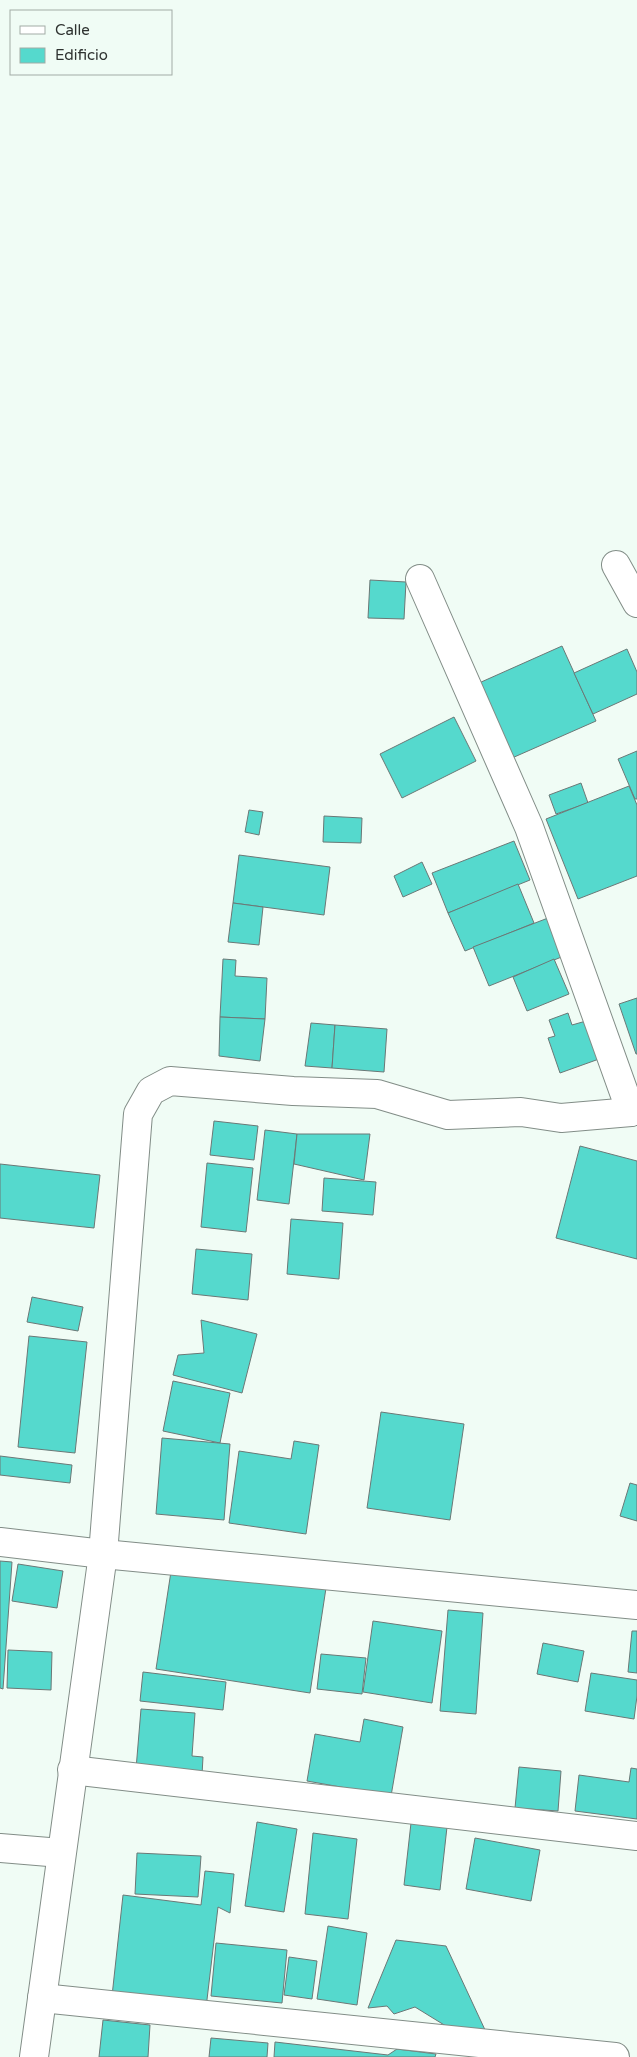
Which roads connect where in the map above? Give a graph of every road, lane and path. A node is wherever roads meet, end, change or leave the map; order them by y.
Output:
1 (616, 565) dead end
2 (420, 579) dead end
3 (637, 603) edge
4 (634, 1111) edge
5 (0, 1542) edge
6 (102, 1554) junction
7 (637, 1605) edge
8 (72, 1770) junction
9 (637, 1836) edge
10 (0, 1848) edge
11 (61, 1853) junction
12 (42, 1998) junction
13 (34, 2057) edge
14 (615, 2057) edge

1 - 3 street
2 - 4 street
4 - 6 street
5 - 6 street
6 - 7 street
6 - 8 street
8 - 9 street
8 - 11 street
10 - 11 street
11 - 12 street
12 - 13 street
12 - 14 street

